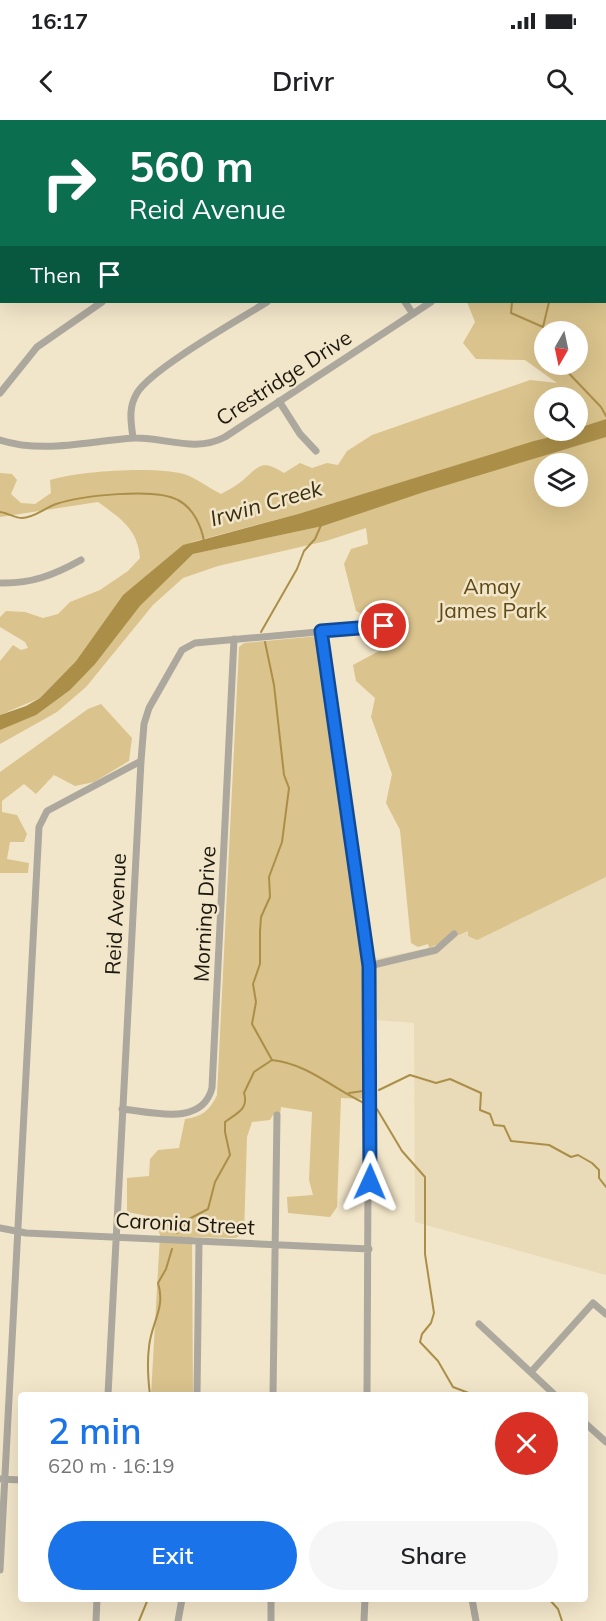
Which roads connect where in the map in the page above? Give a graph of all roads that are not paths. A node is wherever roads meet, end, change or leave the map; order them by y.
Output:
1 (101, 303) edge
2 (265, 303) edge
3 (406, 303) edge
4 (430, 303) edge
5 (413, 314) junction
6 (0, 393) edge
7 (279, 401) junction
8 (133, 438) junction
9 (0, 440) edge
10 (316, 451) dead end
11 (81, 560) dead end
12 (0, 583) edge
13 (384, 626) dead end
14 (321, 631) junction
15 (234, 639) junction
16 (141, 761) junction
17 (454, 934) dead end
18 (369, 966) junction
19 (122, 1110) junction
20 (277, 1115) dead end
21 (0, 1228) edge
22 (18, 1231) junction
23 (116, 1236) junction
24 (199, 1242) junction
25 (275, 1245) junction
26 (369, 1250) junction
27 (606, 1314) edge
28 (479, 1324) dead end
29 (531, 1372) junction
30 (108, 1392) edge
31 (197, 1392) edge
32 (273, 1392) edge
33 (367, 1392) edge
34 (552, 1392) edge
35 (588, 1426) edge
36 (606, 1442) edge
37 (2, 1479) edge
38 (18, 1480) edge
39 (0, 1570) edge
40 (97, 1602) edge
41 (181, 1602) edge
42 (271, 1602) edge
43 (365, 1602) edge
44 (473, 1602) edge
45 (96, 1621) edge
46 (178, 1621) edge
47 (271, 1621) edge
48 (364, 1621) edge
49 (476, 1621) edge

1 - 6 street
2 - 8 street
3 - 5 street
4 - 5 street, Crestridge Drive
5 - 7 street, Crestridge Drive
7 - 8 street, Crestridge Drive
7 - 10 street
8 - 9 street, Crestridge Drive
11 - 12 street
13 - 14 street, Reid Avenue
14 - 15 street, Reid Avenue
14 - 18 street
15 - 16 street, Reid Avenue
15 - 19 street, Morning Drive
16 - 19 street, Reid Avenue
16 - 22 street
17 - 18 street
18 - 26 street
19 - 23 street, Reid Avenue
20 - 25 street
21 - 22 street, Caronia Street
22 - 23 street, Caronia Street
22 - 37 street
23 - 24 street, Caronia Street
23 - 30 street, Reid Avenue
24 - 25 street, Caronia Street
24 - 31 street
25 - 26 street, Caronia Street
25 - 32 street
26 - 33 street
27 - 29 street
28 - 29 street
29 - 34 street
35 - 36 street
37 - 38 street
37 - 39 street
40 - 45 street
41 - 46 street
42 - 47 street
43 - 48 street
44 - 49 street

